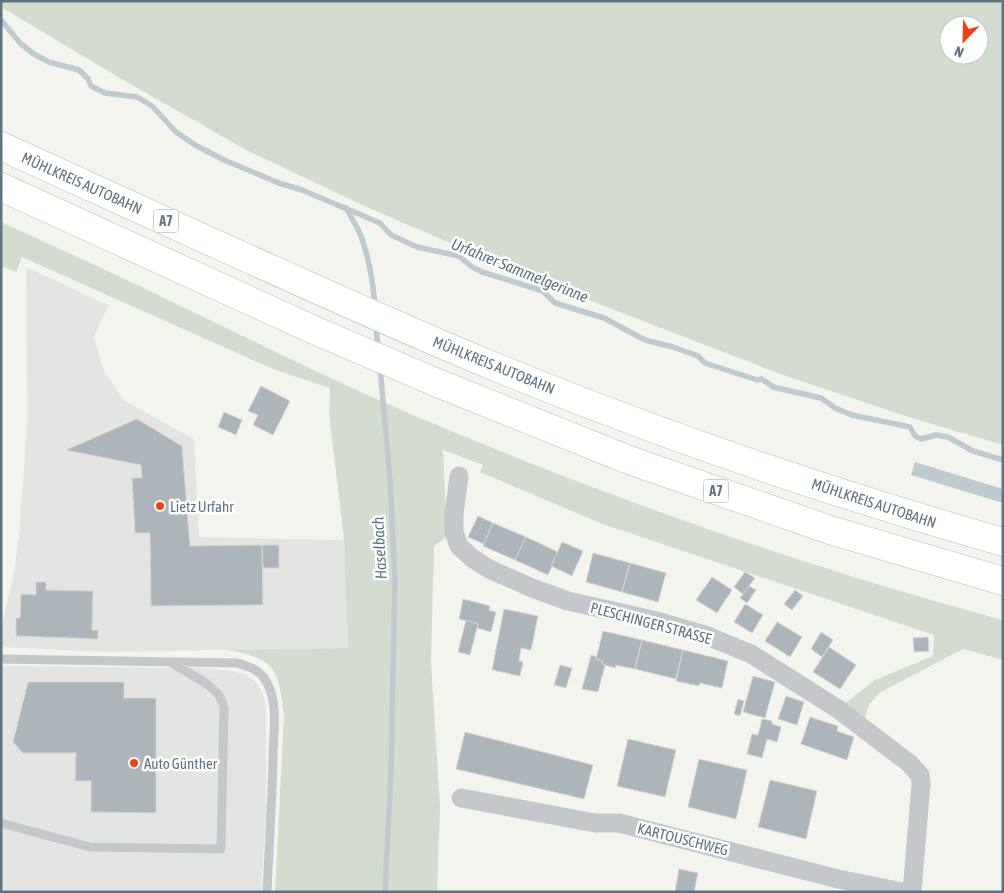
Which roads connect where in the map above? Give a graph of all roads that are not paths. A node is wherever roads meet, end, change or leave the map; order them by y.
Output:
1 (1, 146) edge
2 (1, 187) edge
3 (458, 476) dead end
4 (1003, 542) edge
5 (1003, 581) edge
6 (1, 658) edge
7 (170, 662) junction
8 (461, 798) dead end
9 (1, 822) edge
10 (267, 892) edge
11 (903, 892) edge
12 (912, 892) edge

1 - 4 highway, MÜHLKREIS AUTOBAHN / A7
2 - 5 highway, A7
3 - 12 street, PLESCHINGER STRASSE
6 - 7 lane
7 - 9 lane
7 - 10 lane
8 - 11 street, KARTOUSCHWEG

